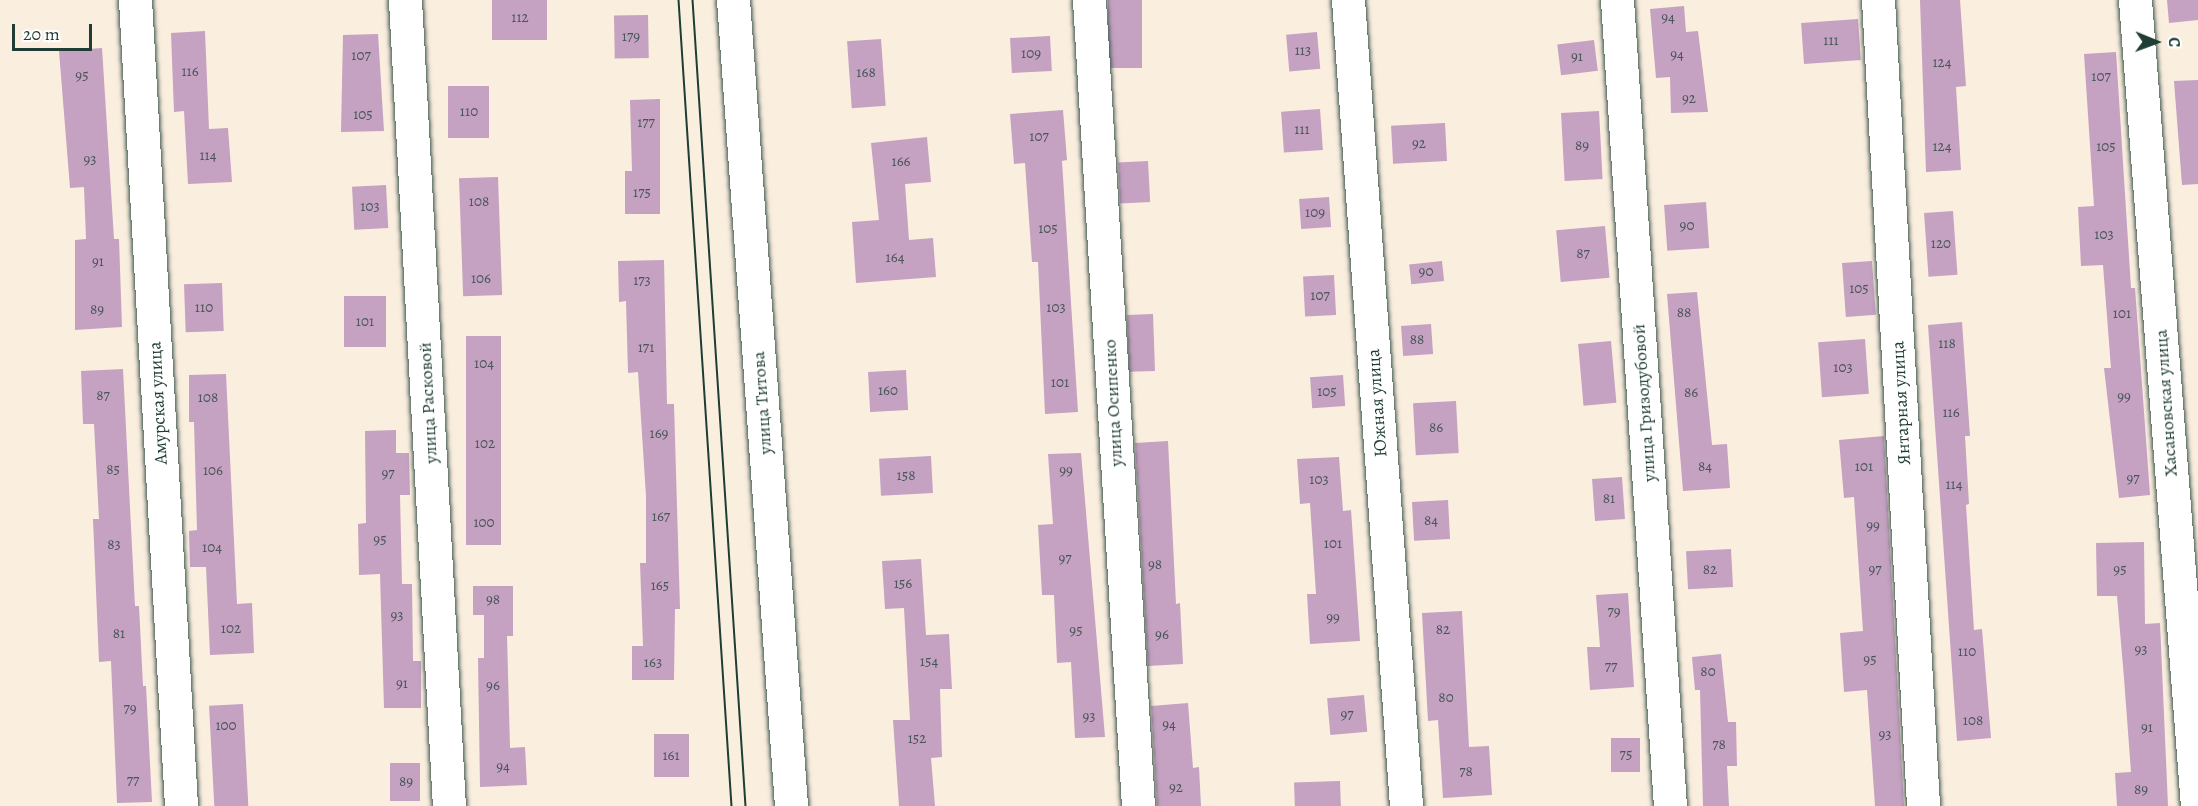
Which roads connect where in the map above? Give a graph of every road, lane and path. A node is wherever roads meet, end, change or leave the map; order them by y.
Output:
1 (135, 0) edge
2 (405, 0) edge
3 (733, 0) edge
4 (1089, 0) edge
5 (1348, 0) edge
6 (1617, 0) edge
7 (1878, 0) edge
8 (2135, 0) edge
9 (181, 806) edge
10 (449, 806) edge
11 (791, 806) edge
12 (1138, 806) edge
13 (1406, 806) edge
14 (1670, 806) edge
15 (1923, 806) edge
16 (2197, 806) edge

1 - 9 street, Амурская улица
2 - 10 street, улица Расковой
3 - 11 street, улица Титова
4 - 12 street, улица Осипенко
5 - 13 street, Южная улица
6 - 14 street, улица Гризодубовой
7 - 15 street, Янтарная улица
8 - 16 street, Хасановская улица

